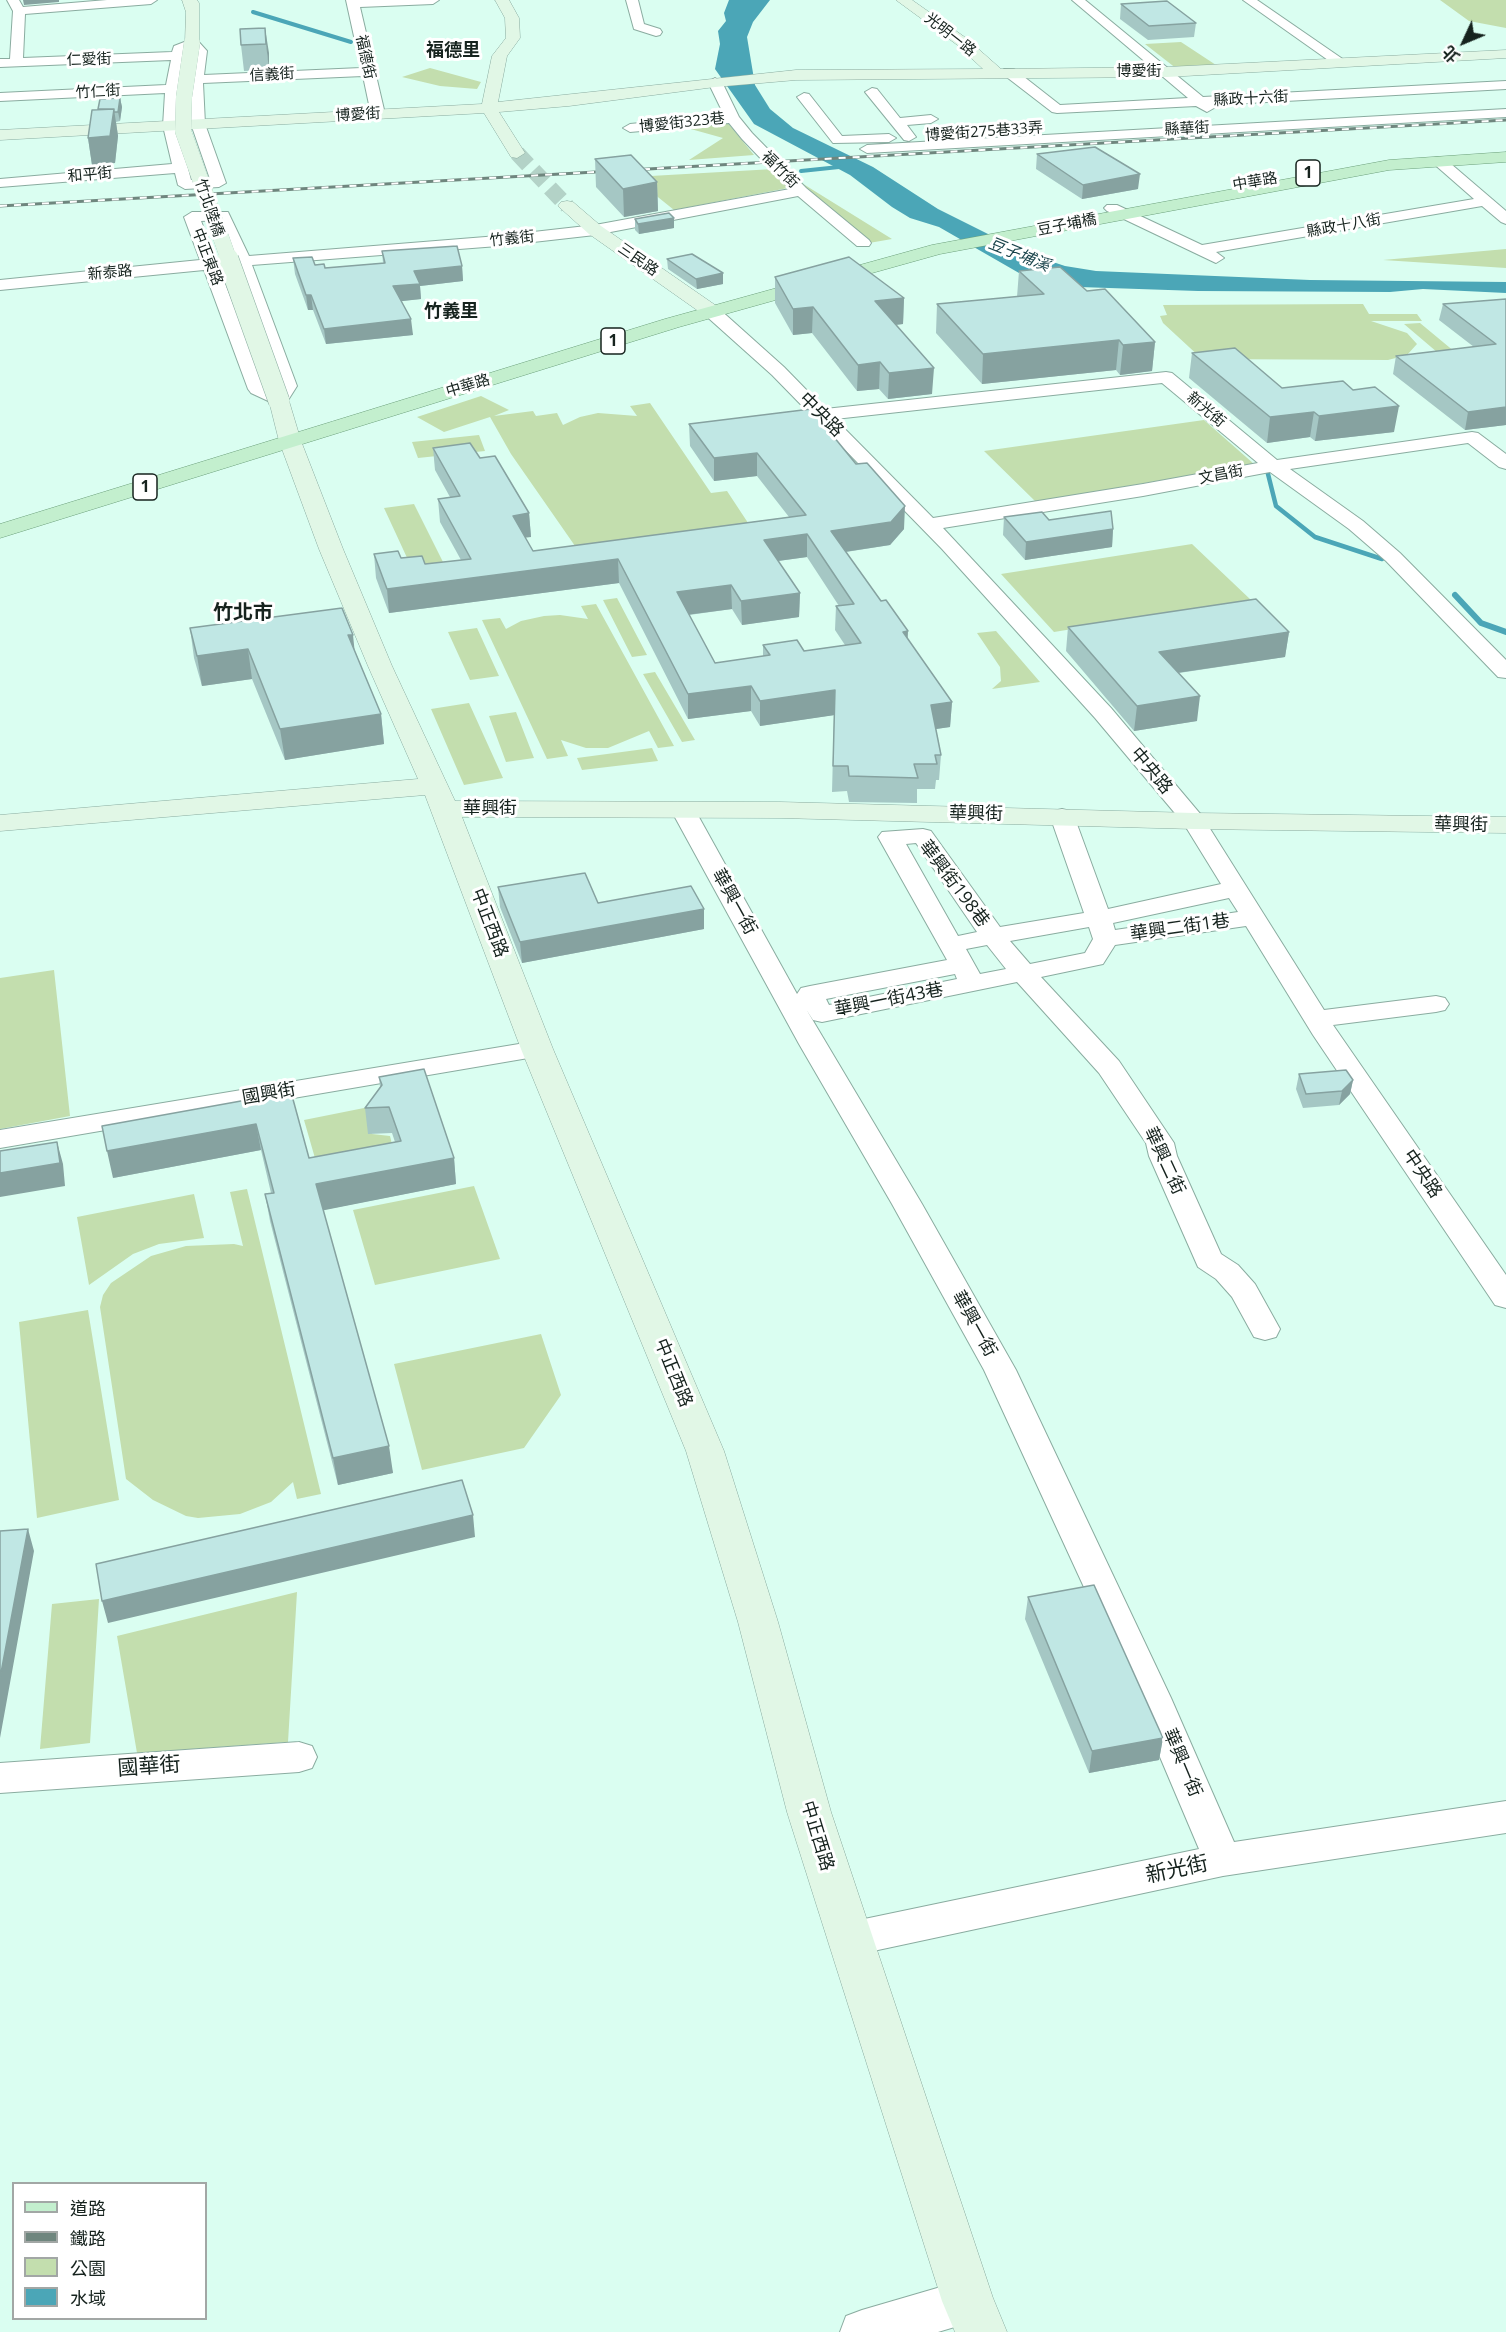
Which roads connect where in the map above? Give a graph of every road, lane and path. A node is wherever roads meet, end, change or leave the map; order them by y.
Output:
1 (151, 0) edge
2 (189, 0) edge
3 (433, 0) edge
4 (502, 0) edge
5 (632, 0) edge
6 (903, 0) edge
7 (1078, 0) edge
8 (1249, 0) edge
9 (353, 2) edge
10 (16, 5) edge
11 (656, 32) dead end
12 (192, 43) junction
13 (1506, 54) edge
14 (177, 56) junction
15 (16, 62) junction
16 (1340, 62) junction
17 (0, 63) edge
18 (369, 72) junction
19 (1002, 72) junction
20 (1167, 72) junction
21 (715, 82) junction
22 (174, 84) junction
23 (197, 84) junction
24 (1506, 85) edge
25 (872, 92) dead end
26 (0, 97) edge
27 (804, 97) dead end
28 (1201, 102) junction
29 (489, 108) junction
30 (1506, 112) edge
31 (378, 114) junction
32 (733, 118) junction
33 (931, 119) dead end
34 (897, 122) junction
35 (198, 124) junction
36 (170, 126) junction
37 (1058, 127) dead end
38 (1225, 127) junction
39 (630, 128) dead end
40 (0, 135) edge
41 (909, 137) junction
42 (867, 149) dead end
43 (1506, 151) edge
44 (517, 153) tunnel mouth
45 (1506, 157) edge
46 (1439, 161) junction
47 (180, 168) junction
48 (0, 183) edge
49 (801, 191) junction
50 (1487, 201) junction
51 (567, 206) tunnel mouth
52 (1119, 211) junction
53 (1506, 219) edge
54 (595, 230) junction
55 (863, 243) dead end
56 (933, 246) joint
57 (1201, 250) junction
58 (1216, 258) dead end
59 (243, 261) junction
60 (214, 264) junction
61 (0, 285) edge
62 (706, 307) junction
63 (279, 401) junction
64 (820, 415) junction
65 (288, 436) junction
66 (1506, 463) edge
67 (1273, 466) junction
68 (0, 518) edge
69 (929, 524) junction
70 (0, 531) edge
71 (1506, 672) edge
72 (439, 797) junction
73 (683, 810) junction
74 (1062, 816) junction
75 (1194, 821) junction
76 (0, 823) edge
77 (903, 825) junction
78 (1506, 825) edge
79 (1234, 889) junction
80 (1254, 917) junction
81 (1103, 929) junction
82 (993, 936) junction
83 (962, 965) junction
84 (1023, 974) junction
85 (1436, 1004) dead end
86 (1316, 1018) junction
87 (537, 1049) junction
88 (0, 1139) edge
89 (1506, 1298) edge
90 (1265, 1329) dead end
91 (298, 1756) dead end
92 (0, 1778) edge
93 (1506, 1817) edge
94 (1223, 1860) junction
95 (850, 1939) junction
96 (974, 2317) edge
97 (862, 2332) edge

1 - 10 street
2 - 12 street
3 - 9 street
4 - 29 street
5 - 11 street
6 - 19 street, 光明一路
7 - 20 street
8 - 16 street
9 - 18 street, 福德街
10 - 15 street
12 - 14 street
12 - 23 street
12 - 63 street, 竹北陸橋, bridge
13 - 16 street, 博愛街
14 - 15 street, 仁愛街
14 - 22 street
15 - 17 street, 仁愛街
16 - 20 street, 博愛街
18 - 23 street, 信義街
18 - 31 street, 福德街
19 - 20 street, 博愛街
19 - 21 street, 博愛街
19 - 28 street, 縣政十六街
20 - 28 street
21 - 29 street, 博愛街
21 - 32 street, 福竹街
22 - 23 street, 竹仁街
22 - 26 street, 竹仁街
22 - 36 street
23 - 35 street
24 - 28 street, 縣政十六街
25 - 34 street, 博愛街275巷33弄
27 - 41 street, 博愛街275巷33弄
28 - 38 street
29 - 31 street, 博愛街
29 - 44 street
30 - 38 street, 縣華街
31 - 35 street, 博愛街
32 - 39 street, 博愛街323巷
32 - 49 street, 福竹街
33 - 34 street, 博愛街275巷33弄
34 - 41 street, 博愛街275巷33弄
35 - 36 street, 博愛街
35 - 47 street
36 - 40 street, 博愛街
36 - 47 street
37 - 41 street, 博愛街275巷33弄
38 - 42 street, 縣華街
43 - 52 main road, 中華路 / 1
45 - 46 main road, 中華路 / 1
46 - 50 street
46 - 52 main road, 中華路 / 1
47 - 48 street, 和平街
49 - 54 street, 竹義街
49 - 55 street, 福竹街
50 - 53 street
50 - 57 street, 縣政十八街
51 - 54 street, 三民路
52 - 56 main road, 豆子埔橋 / 1
52 - 57 street
54 - 59 street, 竹義街
54 - 62 street, 三民路
56 - 62 main road, 中華路 / 1
57 - 58 street
59 - 60 street, 竹義街
59 - 60 street, 中正東路
59 - 63 street, 中正東路
60 - 61 street, 新泰路
60 - 63 street, 中正東路
62 - 64 street, 中央路
62 - 65 main road, 中華路 / 1
63 - 65 street, 中正東路
64 - 67 street, 新光街
64 - 69 street, 中央路
65 - 68 main road, 中華路 / 1
65 - 70 main road, 中華路 / 1
65 - 72 street, 中正西路
66 - 67 street, 文昌街
67 - 69 street, 文昌街
67 - 71 street, 新光街
69 - 75 street, 中央路
72 - 73 street, 華興街
72 - 76 street, 華興街
72 - 87 street, 中正西路
73 - 77 street, 華興街
73 - 94 street, 華興一街
74 - 75 street, 華興街
74 - 77 street, 華興街
74 - 81 street
75 - 78 street, 華興街
75 - 79 street, 中央路
77 - 82 street, 華興街198巷
77 - 83 street, 華興街198巷
79 - 80 street, 中央路
79 - 81 street, 華興二街1巷
80 - 81 street, 華興二街1巷
80 - 86 street, 中央路
81 - 82 street
81 - 84 street
82 - 83 street, 華興街198巷
82 - 84 street, 華興二街
83 - 83 street, 華興一街43巷
83 - 84 street, 華興一街43巷
84 - 90 street, 華興二街
85 - 86 street
86 - 89 street, 中央路
87 - 88 street, 國興街
87 - 95 street, 中正西路
91 - 92 street, 國華街
93 - 94 street, 新光街
94 - 95 street, 新光街
95 - 96 street, 中正西路
96 - 97 street

